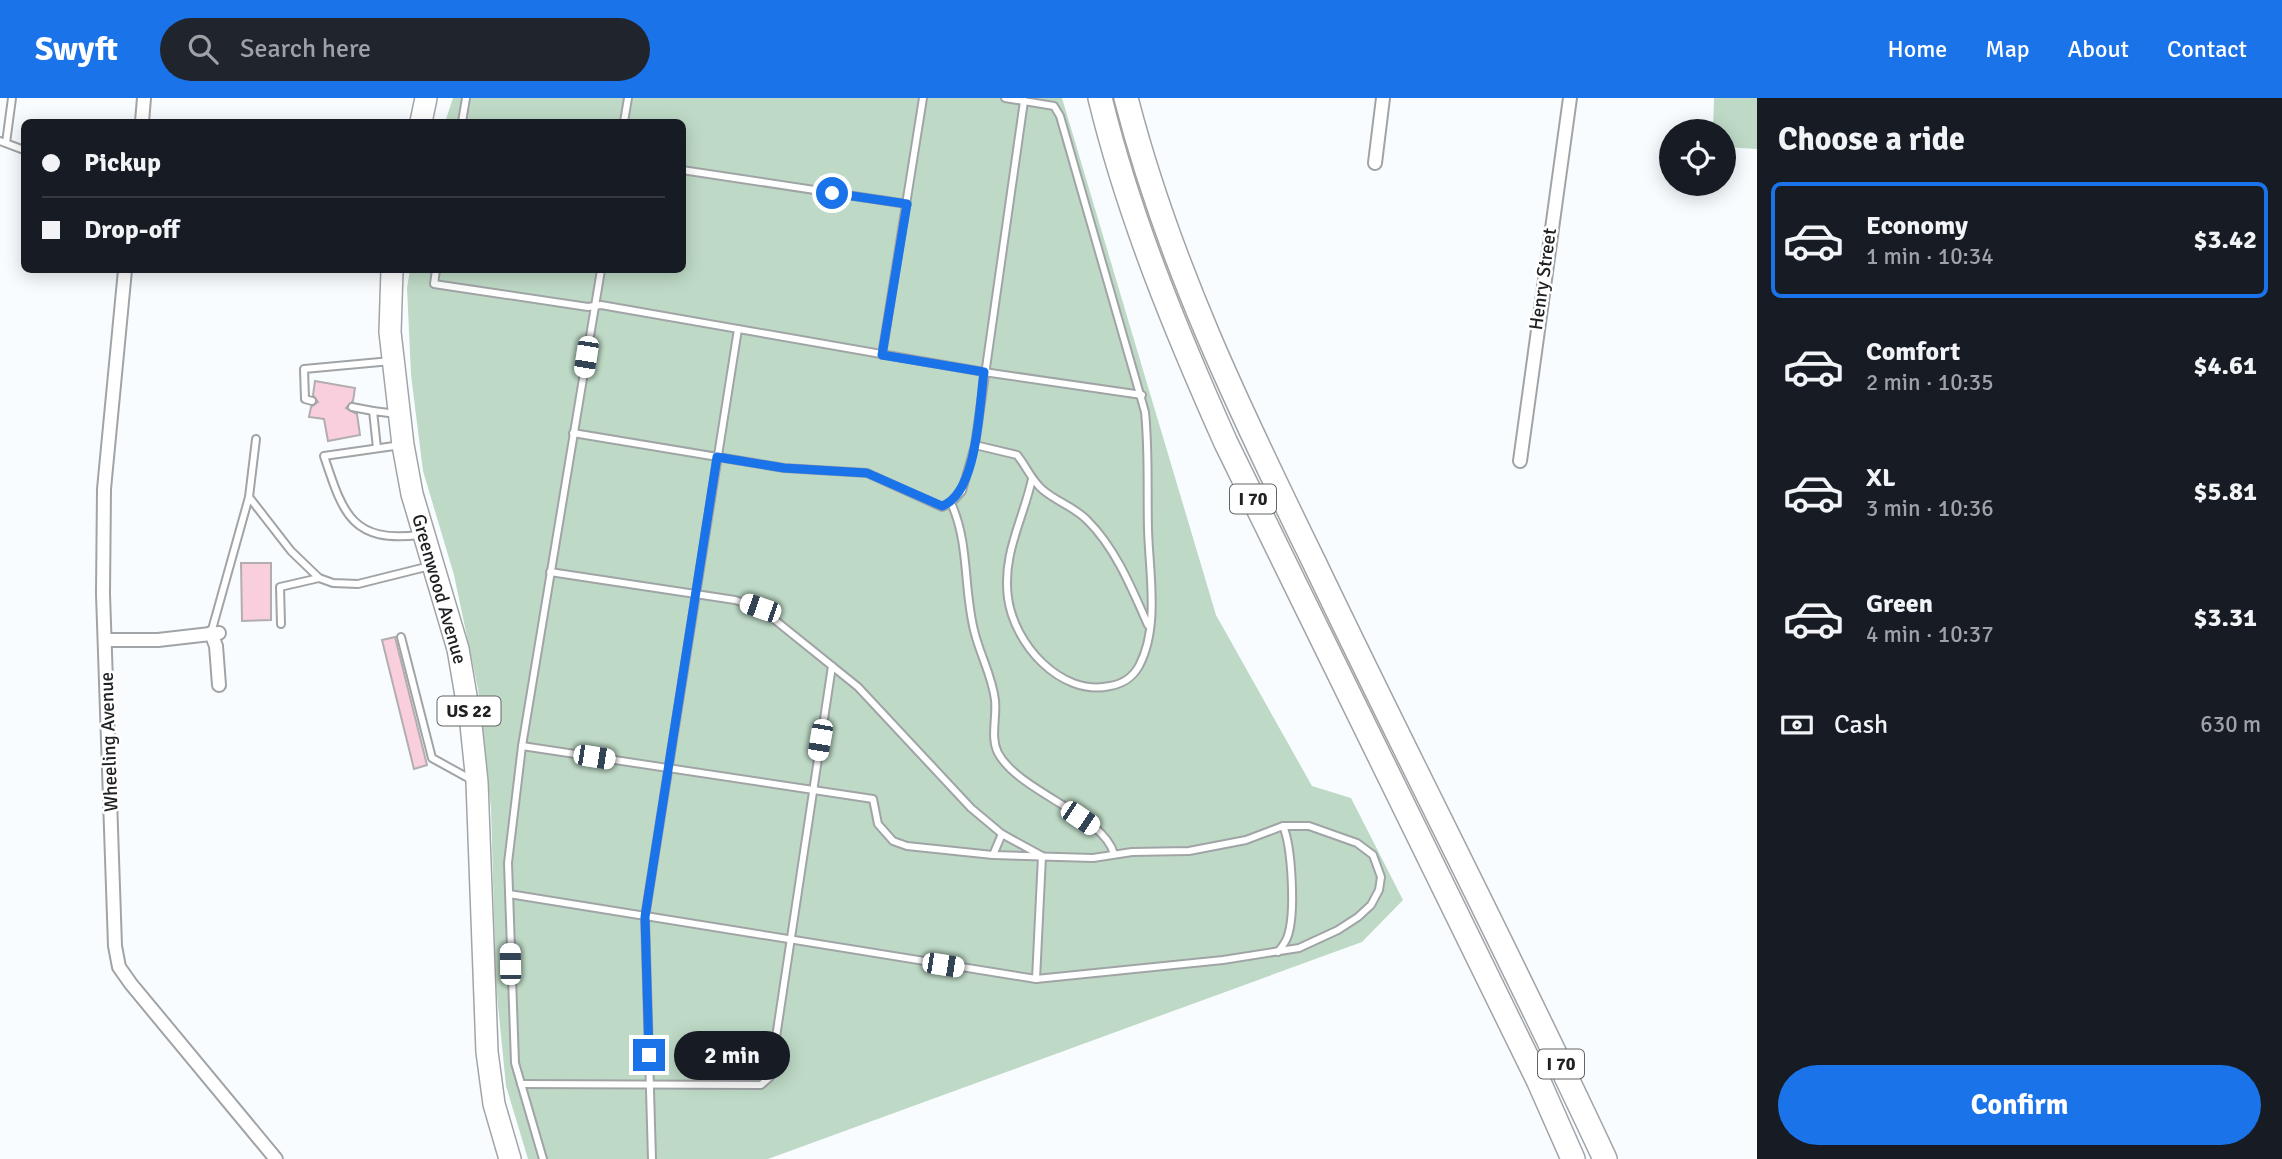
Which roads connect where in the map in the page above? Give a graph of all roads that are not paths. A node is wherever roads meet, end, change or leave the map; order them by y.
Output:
1 (12, 98) edge
2 (144, 98) edge
3 (426, 98) edge
4 (467, 98) edge
5 (628, 98) edge
6 (923, 98) edge
7 (1005, 98) edge
8 (1100, 98) edge
9 (1126, 98) edge
10 (1383, 98) edge
11 (1570, 98) edge
12 (1024, 101) junction
13 (142, 119) edge
14 (422, 119) edge
15 (463, 119) edge
16 (624, 119) edge
17 (3, 142) edge
18 (21, 149) edge
19 (1375, 163) dead end
20 (686, 171) edge
21 (907, 204) junction
22 (125, 273) edge
23 (391, 273) edge
24 (436, 273) edge
25 (600, 273) edge
26 (594, 306) junction
27 (738, 329) junction
28 (882, 355) junction
29 (393, 361) junction
30 (984, 372) junction
31 (1142, 395) junction
32 (312, 401) dead end
33 (352, 407) dead end
34 (373, 411) junction
35 (397, 414) junction
36 (573, 433) junction
37 (256, 439) dead end
38 (403, 445) junction
39 (975, 445) junction
40 (377, 448) junction
41 (717, 457) junction
42 (1520, 461) dead end
43 (1032, 479) junction
44 (249, 497) junction
45 (951, 503) junction
46 (424, 534) junction
47 (433, 565) junction
48 (550, 572) junction
49 (319, 578) junction
50 (694, 593) junction
51 (281, 624) dead end
52 (1150, 628) junction
53 (215, 633) junction
54 (401, 637) dead end
55 (105, 640) junction
56 (832, 666) junction
57 (219, 685) dead end
58 (522, 746) junction
59 (667, 769) junction
60 (477, 782) junction
61 (812, 790) junction
62 (1283, 826) junction
63 (1002, 834) junction
64 (1114, 854) junction
65 (993, 855) junction
66 (1042, 856) junction
67 (509, 894) junction
68 (645, 917) junction
69 (791, 939) junction
70 (1278, 952) junction
71 (1036, 979) junction
72 (650, 1083) junction
73 (521, 1084) junction
74 (276, 1159) edge
75 (510, 1159) edge
76 (543, 1159) edge
77 (652, 1159) edge
78 (1573, 1159) edge
79 (1605, 1159) edge

1 - 17 lane
2 - 13 street
3 - 14 main road
4 - 15 lane
5 - 16 lane
6 - 21 lane
7 - 12 lane
8 - 78 highway, I 70
9 - 79 highway, I 70
10 - 19 street
11 - 42 street, Henry Street
12 - 30 lane
12 - 31 lane
17 - 18 lane
20 - 21 lane
21 - 28 lane
22 - 55 street, Wheeling Avenue
23 - 29 main road, Greenwood Avenue / US 22
24 - 26 lane
25 - 26 lane
26 - 27 lane
26 - 36 lane
27 - 28 lane
27 - 41 lane
28 - 30 lane
29 - 32 lane
29 - 35 main road, Greenwood Avenue / US 22
30 - 31 lane
30 - 39 lane
31 - 52 lane
33 - 34 lane
34 - 35 lane
34 - 40 lane
35 - 38 main road, Greenwood Avenue / US 22
36 - 41 lane
36 - 48 lane
37 - 44 lane
38 - 40 lane
38 - 46 main road, Greenwood Avenue / US 22
39 - 43 lane
39 - 45 lane
40 - 46 lane
41 - 45 lane
41 - 50 lane
43 - 52 lane
43 - 52 lane
44 - 49 lane
44 - 53 lane
45 - 64 lane
46 - 47 main road, Greenwood Avenue / US 22
47 - 49 lane
47 - 60 main road, Greenwood Avenue / US 22
48 - 50 lane
48 - 58 lane
49 - 51 lane
50 - 56 lane
50 - 59 lane
53 - 55 street
53 - 57 street
54 - 60 lane
55 - 74 street, Wheeling Avenue
56 - 61 lane
56 - 63 lane
58 - 59 lane
58 - 67 lane
59 - 61 lane
59 - 68 lane
60 - 75 main road, Greenwood Avenue / US 22
61 - 65 lane
61 - 69 lane
62 - 64 lane
62 - 70 lane
62 - 70 lane
63 - 65 lane
63 - 66 lane
64 - 66 lane
65 - 66 lane
66 - 71 lane
67 - 68 lane
67 - 73 lane
68 - 69 lane
68 - 72 lane
69 - 71 lane
69 - 72 lane
70 - 71 lane
72 - 73 lane
72 - 77 lane
73 - 76 lane

